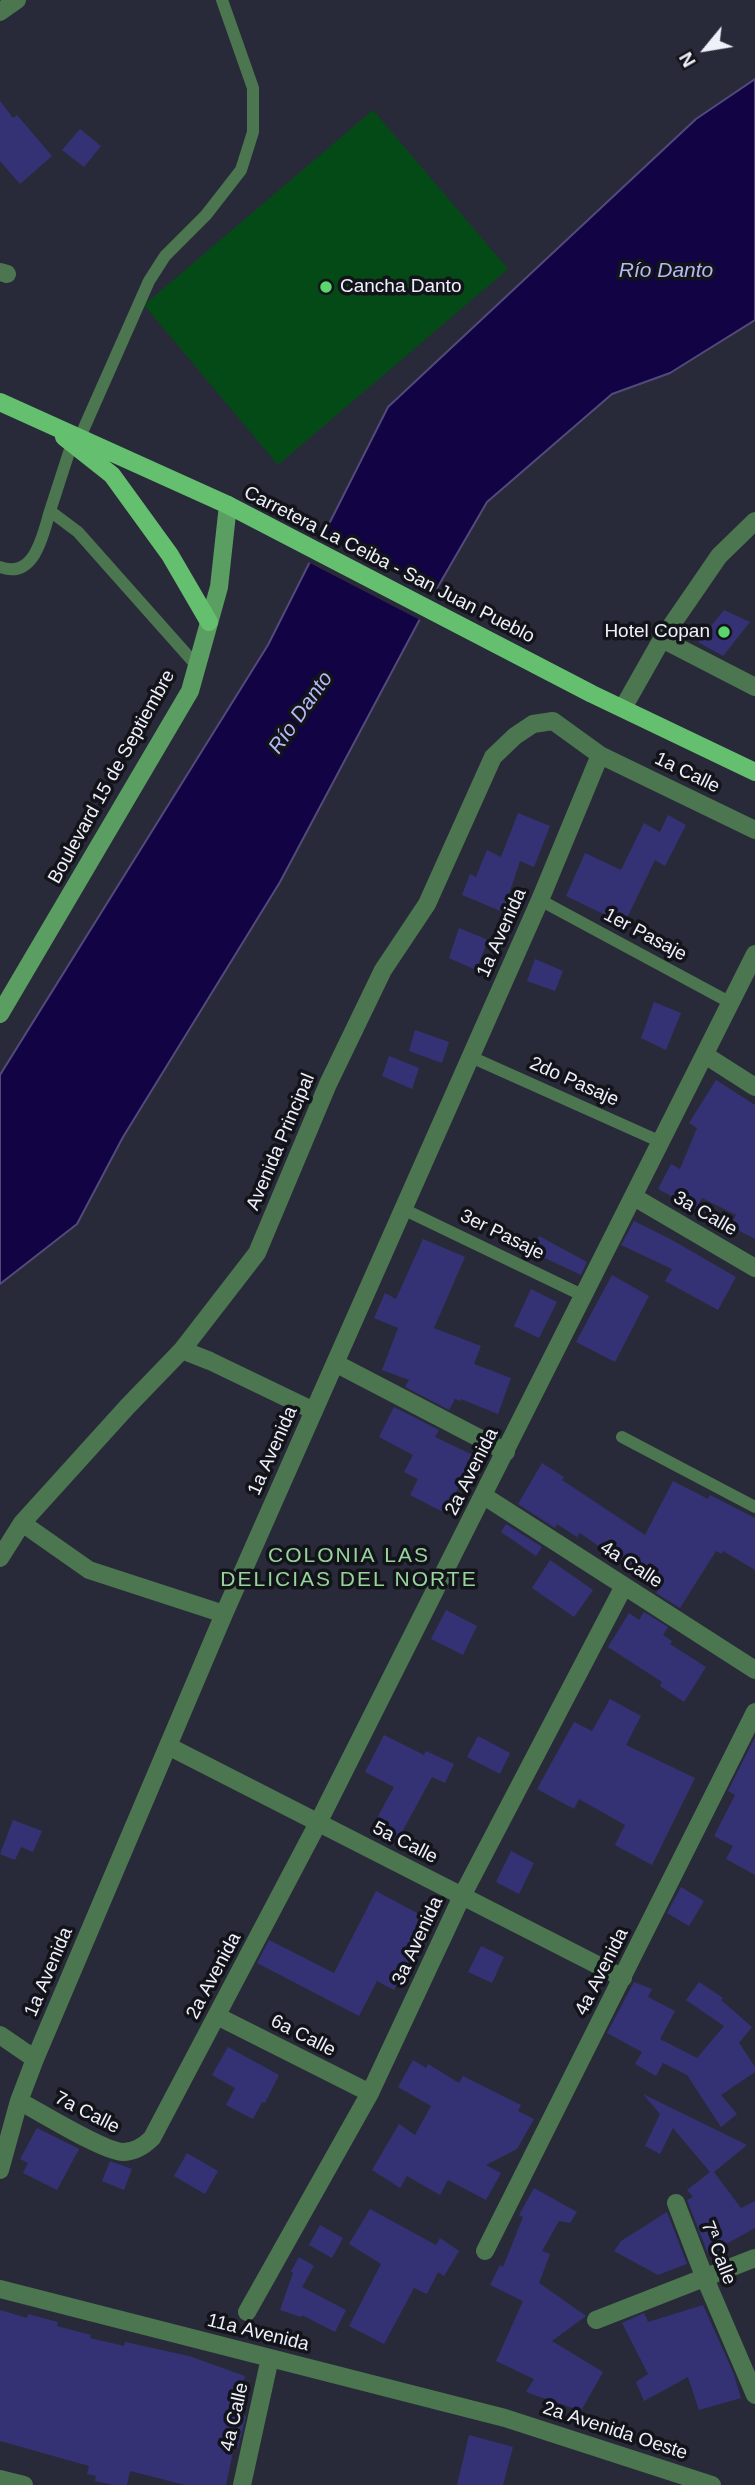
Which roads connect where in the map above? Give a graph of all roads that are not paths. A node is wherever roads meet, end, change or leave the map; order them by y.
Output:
1 (17, 0) edge
2 (222, 0) edge
3 (0, 12) edge
4 (0, 402) edge
5 (76, 440) junction
6 (228, 505) junction
7 (50, 511) junction
8 (755, 521) edge
9 (748, 538) edge
10 (0, 567) edge
11 (209, 622) junction
12 (662, 639) junction
13 (197, 666) junction
14 (755, 687) edge
15 (623, 708) junction
16 (553, 721) joint
17 (600, 755) junction
18 (755, 772) edge
19 (755, 830) edge
20 (540, 900) junction
21 (755, 954) edge
22 (732, 1003) junction
23 (0, 1014) edge
24 (705, 1055) junction
25 (471, 1057) junction
26 (755, 1087) edge
27 (661, 1142) junction
28 (634, 1197) junction
29 (403, 1209) junction
30 (755, 1268) edge
31 (583, 1296) junction
32 (182, 1350) junction
33 (335, 1363) junction
34 (314, 1411) junction
35 (622, 1437) dead end
36 (506, 1452) junction
37 (484, 1496) junction
38 (755, 1507) edge
39 (22, 1523) junction
40 (0, 1558) edge
41 (624, 1586) junction
42 (224, 1614) junction
43 (755, 1670) edge
44 (755, 1712) edge
45 (168, 1746) junction
46 (318, 1823) junction
47 (462, 1896) junction
48 (623, 1978) junction
49 (217, 2016) junction
50 (0, 2035) edge
51 (35, 2059) junction
52 (370, 2093) junction
53 (19, 2101) junction
54 (138, 2149) joint
55 (1, 2163) edge
56 (676, 2203) dead end
57 (485, 2250) dead end
58 (755, 2258) edge
59 (704, 2276) junction
60 (0, 2289) edge
61 (247, 2312) dead end
62 (596, 2320) dead end
63 (270, 2358) junction
64 (755, 2395) edge
65 (505, 2418) joint
66 (0, 2479) edge
67 (24, 2485) edge
68 (242, 2485) edge
69 (712, 2485) edge

1 - 3 street
2 - 5 lane
4 - 5 main road, Carretera La Ceiba - San Juan Pueblo
5 - 6 main road, Carretera La Ceiba - San Juan Pueblo
5 - 7 lane
5 - 11 main road
6 - 11 street, Boulevard 15 de Septiembre
6 - 15 main road, Carretera La Ceiba - San Juan Pueblo
7 - 10 lane
7 - 13 lane
8 - 9 street
9 - 12 street
11 - 13 street, Boulevard 15 de Septiembre
12 - 14 street
12 - 15 street
13 - 23 street, Boulevard 15 de Septiembre
15 - 18 main road, Carretera La Ceiba - San Juan Pueblo
16 - 17 street, 1a Calle
16 - 32 street, Avenida Principal
17 - 19 street, 1a Calle
17 - 20 street, 1a Avenida
20 - 22 lane, 1er Pasaje
20 - 25 street, 1a Avenida
21 - 22 street, 2a Avenida
22 - 24 street, 2a Avenida
24 - 26 street
24 - 27 street, 2a Avenida
25 - 27 lane, 2do Pasaje
25 - 29 street, 1a Avenida
27 - 28 street, 2a Avenida
28 - 30 street, 3a Calle
28 - 31 street, 2a Avenida
29 - 31 lane, 3er Pasaje
29 - 33 street, 1a Avenida
31 - 36 street, 2a Avenida
32 - 34 street
32 - 39 street, Avenida Principal
33 - 34 street, 1a Avenida
33 - 36 street
34 - 42 street, 1a Avenida
35 - 38 lane
36 - 37 street, 2a Avenida
37 - 41 street, 4a Calle
37 - 46 street, 2a Avenida
39 - 40 street, Avenida Principal
39 - 42 street
41 - 43 street, 4a Calle
41 - 47 street, 3a Avenida
42 - 45 street, 1a Avenida
44 - 48 street, 4a Avenida
45 - 46 street, 5a Calle
45 - 51 street, 1a Avenida
46 - 47 street, 5a Calle
46 - 49 street, 2a Avenida
47 - 48 street, 5a Calle
47 - 52 street, 3a Avenida
48 - 57 street, 4a Avenida
49 - 52 street, 6a Calle
49 - 54 street, 2a Avenida
50 - 51 street
51 - 53 street, 1a Avenida
52 - 61 street, 3a Avenida
53 - 54 street, 7a Calle
53 - 55 street, 1a Avenida
56 - 59 street, 7ª Calle
58 - 59 street
59 - 62 street
59 - 64 street, 7ª Calle
60 - 63 street, 11a Avenida
63 - 65 street, 11a Avenida
63 - 68 street, 4a Calle
65 - 69 street, 2a Avenida Oeste
66 - 67 street

